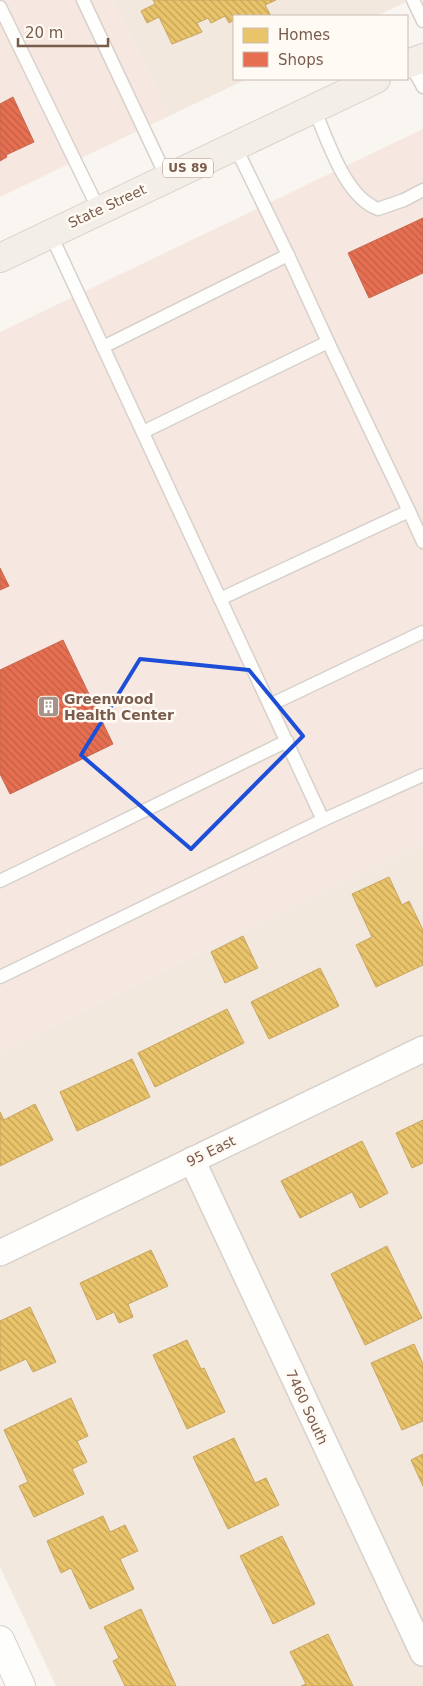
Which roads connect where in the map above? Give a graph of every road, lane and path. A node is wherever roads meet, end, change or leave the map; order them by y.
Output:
1 (82, 0) edge
2 (413, 0) edge
3 (0, 7) edge
4 (423, 20) edge
5 (413, 62) edge
6 (374, 80) edge
7 (423, 87) edge
8 (314, 108) junction
9 (235, 146) junction
10 (167, 178) junction
11 (423, 190) edge
12 (99, 210) junction
13 (50, 234) junction
14 (288, 255) junction
15 (0, 258) edge
16 (328, 342) junction
17 (103, 347) junction
18 (143, 432) junction
19 (409, 511) junction
20 (423, 542) edge
21 (220, 599) junction
22 (423, 632) edge
23 (270, 705) junction
24 (287, 741) junction
25 (423, 775) edge
26 (323, 820) junction
27 (0, 881) edge
28 (0, 977) edge
29 (423, 1049) edge
30 (192, 1160) junction
31 (0, 1253) edge
32 (0, 1640) edge
33 (423, 1653) edge
34 (21, 1686) edge

1 - 10 lane
2 - 4 lane
3 - 12 lane
5 - 7 lane
6 - 8 main road, State Street / US 89
8 - 9 main road, State Street / US 89
8 - 11 lane
9 - 10 main road, State Street / US 89
9 - 14 lane
10 - 12 main road, State Street / US 89
12 - 13 main road, State Street / US 89
13 - 15 main road, State Street / US 89
13 - 17 lane
14 - 16 lane
14 - 17 lane
16 - 18 lane
16 - 19 lane
17 - 18 lane
18 - 21 lane
19 - 20 lane
19 - 21 lane
21 - 23 lane
22 - 23 lane
23 - 24 lane
24 - 26 lane
24 - 27 lane
25 - 26 lane
26 - 28 lane
29 - 30 street, 95 East
30 - 31 street, 95 East
30 - 33 street, 7460 South
32 - 34 street

